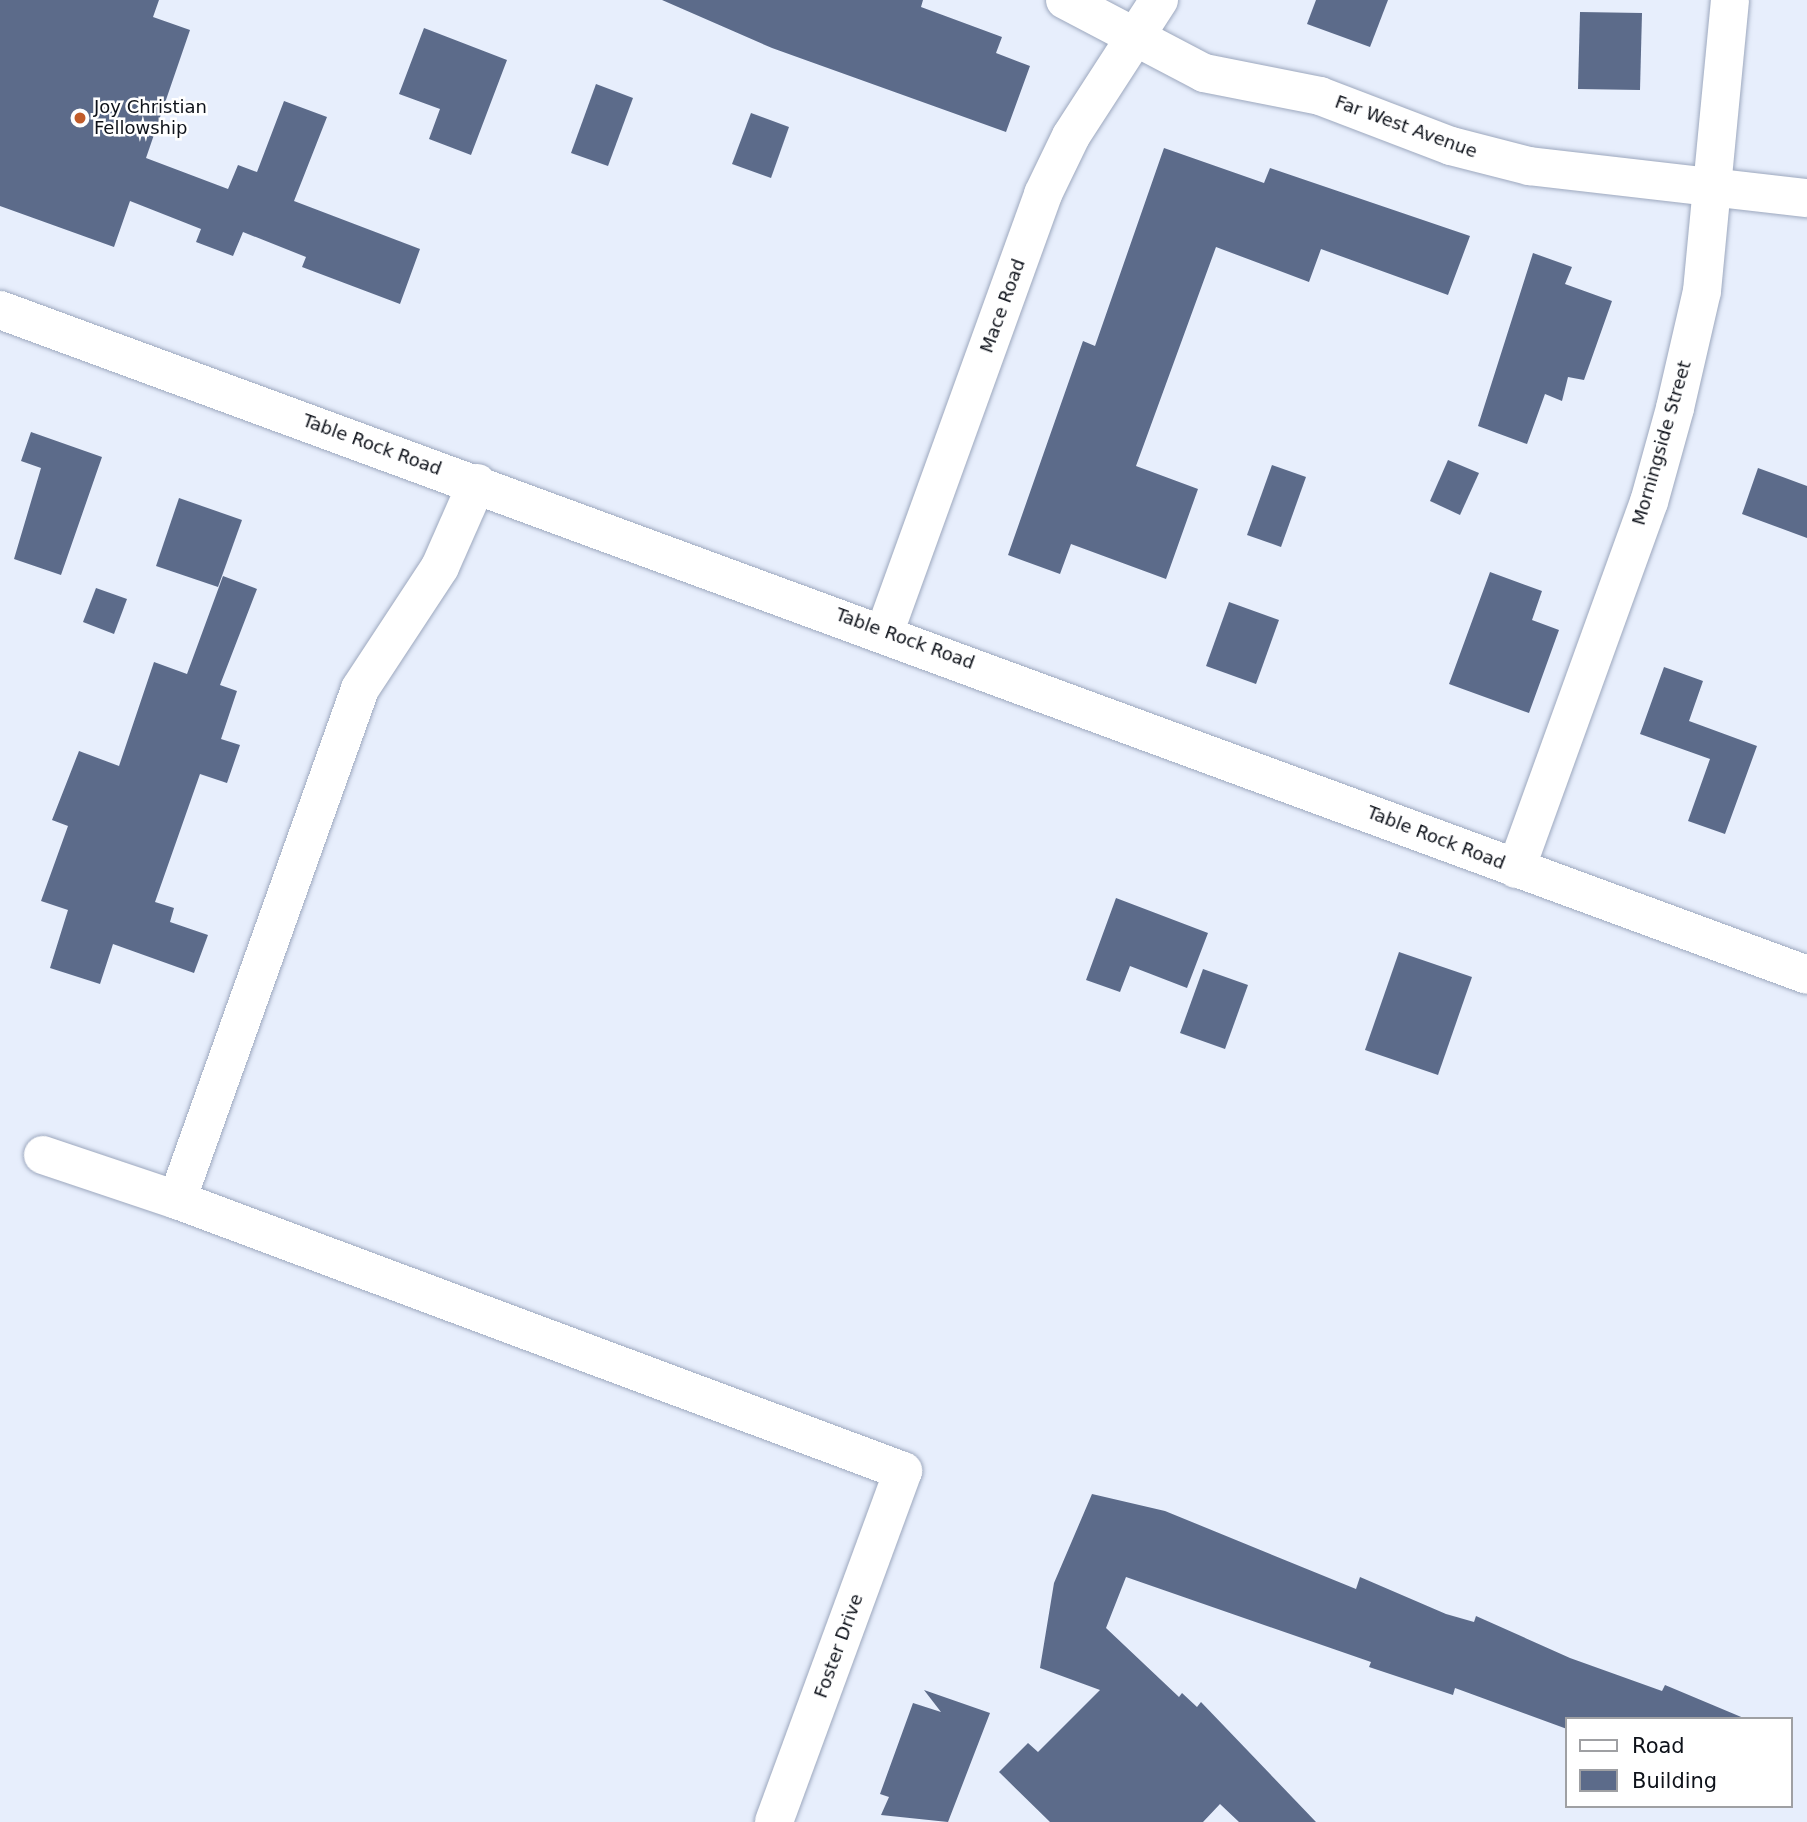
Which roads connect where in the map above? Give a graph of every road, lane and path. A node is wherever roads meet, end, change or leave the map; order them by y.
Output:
1 (1065, 0) edge
2 (1160, 0) edge
3 (1730, 0) edge
4 (1135, 39) junction
5 (1712, 189) junction
6 (1807, 198) edge
7 (0, 310) edge
8 (477, 483) junction
9 (885, 631) junction
10 (1516, 869) junction
11 (1807, 975) edge
12 (43, 1155) dead end
13 (177, 1200) junction
14 (775, 1822) edge

1 - 4 street, Far West Avenue
2 - 4 street, Mace Road
3 - 5 street, Morningside Street
4 - 5 street, Far West Avenue
4 - 9 street, Mace Road
5 - 6 street, Far West Avenue
5 - 10 street, Morningside Street
7 - 8 street, Table Rock Road
8 - 9 street, Table Rock Road
8 - 13 street
9 - 10 street, Table Rock Road
10 - 11 street, Table Rock Road
12 - 13 street
13 - 14 street, Foster Drive

